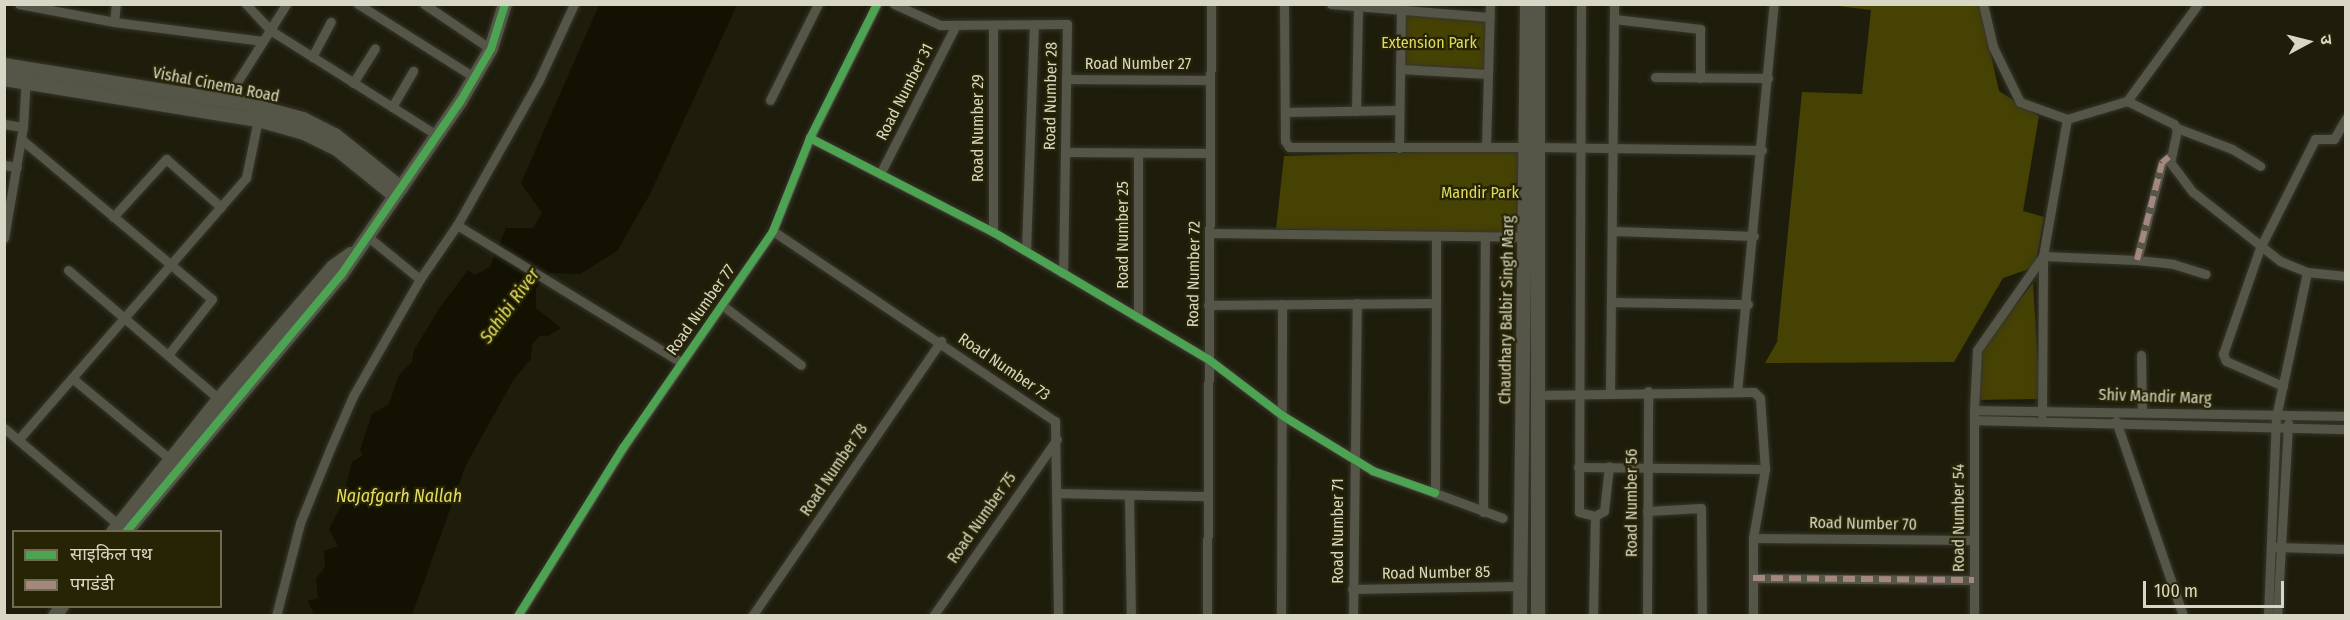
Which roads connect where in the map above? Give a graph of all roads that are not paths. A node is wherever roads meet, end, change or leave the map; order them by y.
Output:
1 (19, 4) edge
2 (116, 4) edge
3 (246, 4) edge
4 (286, 4) edge
5 (358, 4) edge
6 (424, 4) edge
7 (505, 4) edge
8 (574, 4) edge
9 (818, 4) edge
10 (877, 4) edge
11 (894, 4) edge
12 (1211, 4) edge
13 (1284, 4) edge
14 (1331, 4) edge
15 (1490, 4) edge
16 (1527, 4) edge
17 (1538, 4) edge
18 (1581, 4) edge
19 (1614, 4) edge
20 (1774, 4) edge
21 (1983, 4) edge
22 (2198, 4) edge
23 (1358, 6) junction
24 (1401, 10) junction
25 (1489, 17) junction
26 (1614, 19) junction
27 (114, 22) junction
28 (332, 22) dead end
29 (956, 25) junction
30 (993, 25) junction
31 (1034, 25) junction
32 (270, 30) junction
33 (263, 41) junction
34 (375, 48) dead end
35 (491, 49) junction
36 (312, 57) junction
37 (4, 65) edge
38 (1400, 69) junction
39 (413, 71) dead end
40 (1488, 74) junction
41 (26, 75) junction
42 (474, 77) junction
43 (1654, 77) dead end
44 (1700, 78) junction
45 (1768, 78) junction
46 (4, 79) edge
47 (1066, 79) junction
48 (1210, 80) junction
49 (353, 83) junction
50 (770, 100) dead end
51 (225, 101) junction
52 (2127, 101) junction
53 (392, 107) junction
54 (1399, 110) junction
55 (1356, 111) junction
56 (1285, 112) junction
57 (259, 114) junction
58 (2346, 118) edge
59 (2067, 119) junction
60 (4, 124) edge
61 (23, 127) junction
62 (2177, 128) junction
63 (437, 135) junction
64 (810, 138) junction
65 (21, 139) junction
66 (1486, 147) junction
67 (1533, 147) junction
68 (1399, 148) junction
69 (1579, 148) junction
70 (1613, 149) junction
71 (1762, 150) junction
72 (1065, 152) junction
73 (1138, 153) junction
74 (1210, 153) junction
75 (2169, 157) junction
76 (4, 165) edge
77 (2260, 166) dead end
78 (17, 167) junction
79 (881, 172) junction
80 (398, 192) junction
81 (221, 207) junction
82 (113, 217) junction
83 (457, 225) junction
84 (773, 231) junction
85 (1614, 231) junction
86 (993, 232) junction
87 (1209, 232) junction
88 (367, 236) junction
89 (1436, 236) junction
90 (1754, 236) junction
91 (1485, 237) junction
92 (1524, 237) junction
93 (4, 238) edge
94 (2260, 248) junction
95 (1026, 251) junction
96 (355, 252) junction
97 (2043, 256) junction
98 (2137, 260) junction
99 (171, 265) junction
100 (68, 270) dead end
101 (2307, 272) junction
102 (1063, 273) junction
103 (2206, 274) dead end
104 (2346, 276) edge
105 (420, 279) junction
106 (1614, 302) junction
107 (1357, 303) junction
108 (1436, 303) junction
109 (1282, 304) junction
110 (1748, 304) junction
111 (722, 305) junction
112 (1208, 305) junction
113 (124, 318) junction
114 (1138, 318) junction
115 (940, 341) junction
116 (168, 355) junction
117 (2141, 355) dead end
118 (1208, 359) junction
119 (681, 362) junction
120 (801, 365) dead end
121 (72, 378) junction
122 (2283, 386) junction
123 (1610, 392) junction
124 (1648, 392) junction
125 (1737, 392) junction
126 (1578, 393) junction
127 (1537, 395) junction
128 (219, 399) junction
129 (2042, 410) junction
130 (2142, 411) junction
131 (1974, 415) junction
132 (1282, 416) junction
133 (2346, 416) edge
134 (2276, 417) junction
135 (2288, 417) junction
136 (2042, 421) junction
137 (2116, 421) junction
138 (4, 428) edge
139 (2275, 428) junction
140 (2288, 428) junction
141 (2346, 429) edge
142 (1057, 439) junction
143 (18, 440) junction
144 (1352, 458) junction
145 (171, 459) junction
146 (1609, 466) junction
147 (1647, 466) junction
148 (1578, 467) junction
149 (1765, 469) junction
150 (1058, 493) junction
151 (1435, 493) junction
152 (1129, 495) junction
153 (1207, 496) junction
154 (1647, 511) junction
155 (1483, 512) junction
156 (1595, 516) junction
157 (1503, 518) dead end
158 (121, 530) edge
159 (1753, 538) junction
160 (1974, 540) junction
161 (2275, 547) junction
162 (2346, 549) edge
163 (1753, 578) junction
164 (1974, 580) junction
165 (1520, 586) junction
166 (1352, 589) junction
167 (276, 615) edge
168 (518, 615) edge
169 (752, 615) edge
170 (933, 615) edge
171 (1058, 615) edge
172 (1131, 615) edge
173 (1207, 615) edge
174 (1281, 615) edge
175 (1353, 615) edge
176 (1520, 615) edge
177 (1538, 615) edge
178 (1593, 615) edge
179 (1647, 615) edge
180 (1702, 615) edge
181 (1753, 615) edge
182 (1974, 615) edge
183 (2183, 615) edge
184 (2268, 615) edge
185 (2277, 615) edge

1 - 27 street
2 - 27 street
3 - 32 street
4 - 32 street
5 - 42 street
6 - 35 street
7 - 35 street
8 - 83 street
9 - 50 street
10 - 64 street, Road Number 77
11 - 29 street, Road Number 28
12 - 48 street, Road Number 72
13 - 56 street
14 - 23 street
15 - 25 street
16 - 67 street, Chaudhary Balbir Singh Marg
17 - 67 street, Chaudhary Balbir Singh Marg
18 - 69 street
19 - 26 street
20 - 45 street
21 - 59 street
22 - 52 street
23 - 24 street
23 - 55 street
24 - 25 street
24 - 38 street
25 - 40 street
26 - 44 street
26 - 70 street
27 - 33 street
28 - 36 street
29 - 30 street, Road Number 28
29 - 79 street, Road Number 31
30 - 31 street, Road Number 28
30 - 86 street, Road Number 29
31 - 47 street, Road Number 28
31 - 95 street
32 - 33 street
32 - 36 street
33 - 51 street
34 - 49 street
35 - 42 street
36 - 49 street
37 - 41 street, Vishal Cinema Road
38 - 40 street
38 - 54 street
39 - 53 street
40 - 66 street
41 - 46 street, Vishal Cinema Road
41 - 51 street, Vishal Cinema Road
41 - 57 street, Vishal Cinema Road
41 - 61 street
42 - 63 street
43 - 44 street
44 - 45 street
45 - 71 street
47 - 48 street, Road Number 27
47 - 72 street, Road Number 28
48 - 74 street, Road Number 72
49 - 53 street
51 - 57 street, Vishal Cinema Road
52 - 59 street
52 - 62 street
53 - 63 street
54 - 55 street
54 - 68 street
55 - 56 street
56 - 68 street
57 - 80 street, Vishal Cinema Road
57 - 81 street
58 - 94 street
59 - 97 street
60 - 61 street
61 - 65 street
62 - 75 street
62 - 77 street
63 - 80 street
64 - 79 street
64 - 84 street, Road Number 77
65 - 78 street
65 - 82 street
66 - 67 street
66 - 68 street
67 - 69 street
67 - 92 street, Chaudhary Balbir Singh Marg
67 - 127 street, Chaudhary Balbir Singh Marg
69 - 70 street
69 - 126 street
70 - 71 street
70 - 85 street
71 - 90 street
72 - 73 street
72 - 102 street, Road Number 28
73 - 74 street
73 - 114 street, Road Number 25
74 - 87 street, Road Number 72
75 - 94 street
75 - 98 street
76 - 78 street
78 - 93 street
79 - 86 street
80 - 88 street
81 - 82 street
81 - 99 street
82 - 99 street
83 - 105 street
83 - 119 street
84 - 111 street, Road Number 77
84 - 115 street, Road Number 73
85 - 90 street
85 - 106 street
86 - 95 street
87 - 89 street
87 - 112 street, Road Number 72
88 - 96 street
88 - 105 street
89 - 91 street
89 - 108 street
90 - 110 street
91 - 92 street
91 - 155 street
92 - 165 street, Chaudhary Balbir Singh Marg
94 - 101 street
94 - 122 street
95 - 102 street
96 - 128 street
96 - 158 street
97 - 98 street
97 - 129 street
97 - 131 street, Road Number 54
98 - 103 street
99 - 113 street
99 - 116 street
100 - 113 street
101 - 104 street
101 - 122 street
102 - 114 street
105 - 167 street
106 - 110 street
106 - 123 street
107 - 108 street
107 - 109 street
107 - 144 street, Road Number 71
108 - 151 street
109 - 112 street
109 - 132 street
110 - 125 street
111 - 119 street, Road Number 77
111 - 120 street
112 - 118 street, Road Number 72
113 - 116 street
113 - 121 street
114 - 118 street
115 - 142 street, Road Number 73
115 - 169 street, Road Number 78
116 - 128 street
117 - 130 street
118 - 132 street
118 - 153 street, Road Number 72
119 - 168 street, Road Number 77
121 - 143 street
121 - 145 street
122 - 134 street
123 - 124 street
123 - 126 street
124 - 125 street
124 - 147 street, Road Number 56
125 - 149 street
126 - 127 street
126 - 148 street
127 - 177 street, Chaudhary Balbir Singh Marg
128 - 145 street
129 - 130 street, Shiv Mandir Marg
129 - 131 street, Shiv Mandir Marg
129 - 136 street
130 - 134 street, Shiv Mandir Marg
131 - 136 street
131 - 160 street, Road Number 54
132 - 144 street
132 - 174 street
133 - 135 street, Shiv Mandir Marg
134 - 135 street, Shiv Mandir Marg
134 - 139 street
135 - 140 street
136 - 137 street
137 - 139 street
137 - 183 street
138 - 143 street
139 - 140 street
139 - 161 street
140 - 141 street
140 - 161 street
142 - 150 street, Road Number 73
142 - 170 street, Road Number 75
143 - 158 street
144 - 151 street
144 - 166 street, Road Number 71
145 - 158 street
146 - 147 street
146 - 148 street
146 - 156 street
147 - 149 street
147 - 154 street, Road Number 56
148 - 156 street
149 - 159 street
150 - 152 street
150 - 171 street, Road Number 73
151 - 155 street
152 - 153 street
152 - 172 street
153 - 173 street, Road Number 72
154 - 179 street, Road Number 56
154 - 180 street
155 - 157 street
156 - 178 street
159 - 160 street, Road Number 70
159 - 163 street
160 - 164 street, Road Number 54
161 - 162 street
161 - 184 street
161 - 185 street
163 - 164 street
163 - 181 street
164 - 182 street, Road Number 54
165 - 166 street, Road Number 85
165 - 176 street, Chaudhary Balbir Singh Marg
166 - 175 street, Road Number 71

